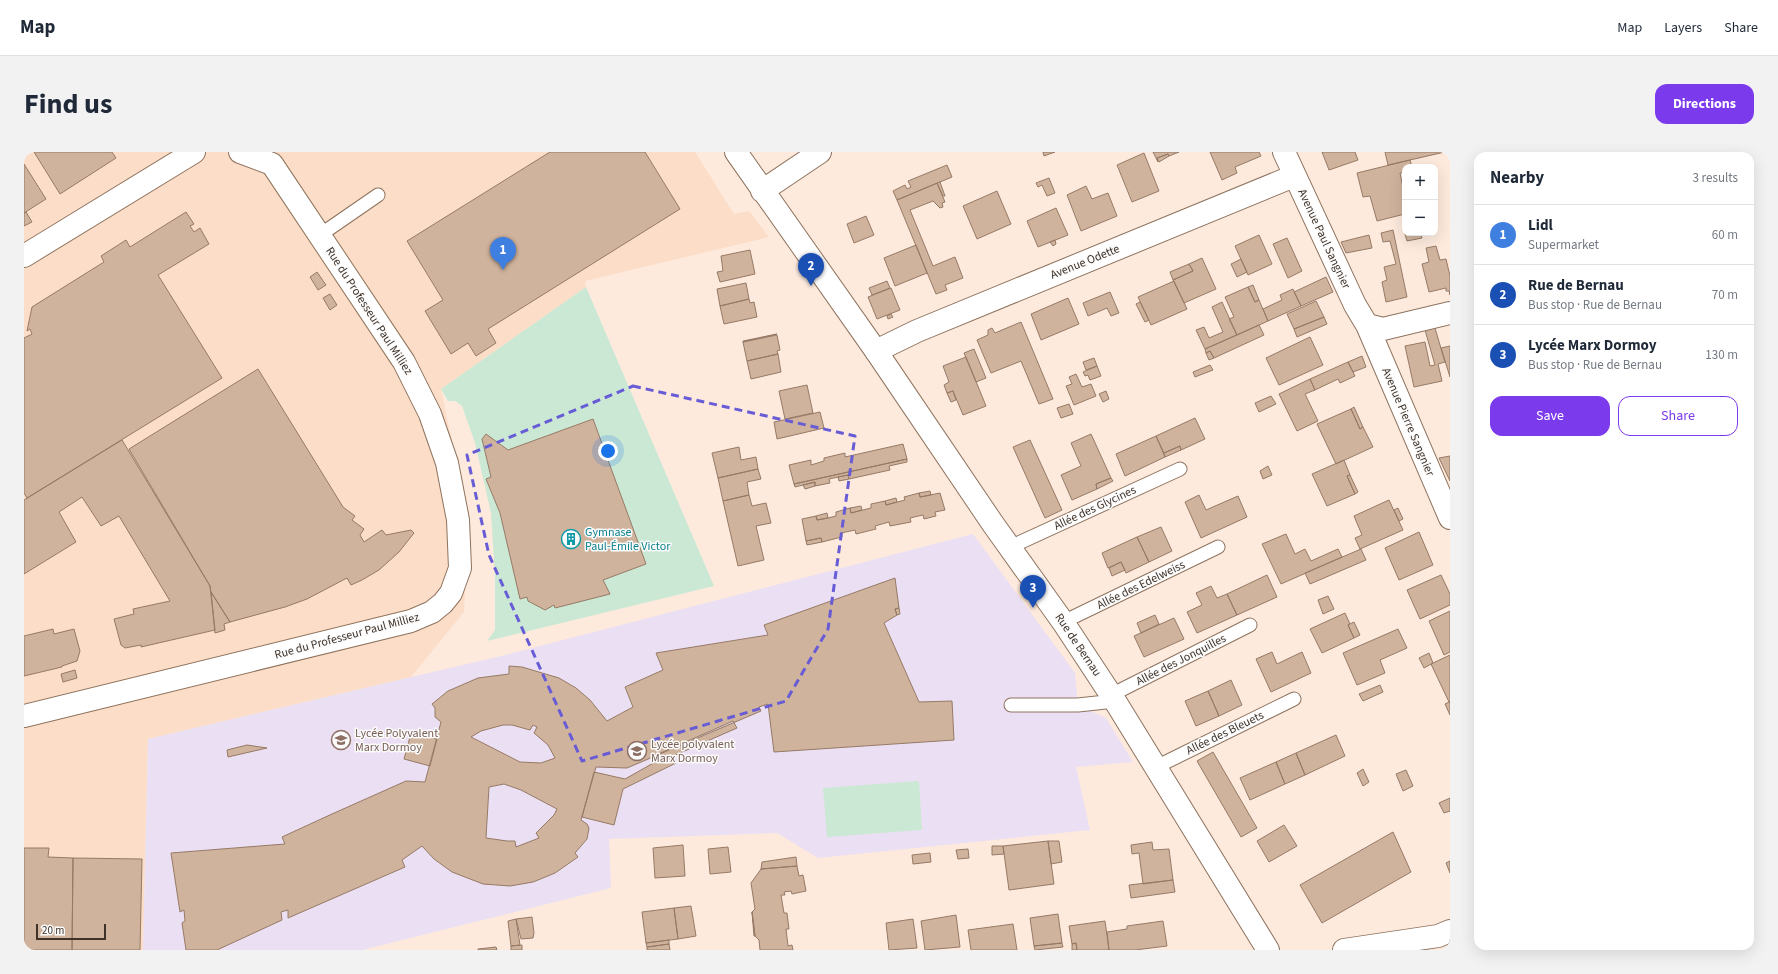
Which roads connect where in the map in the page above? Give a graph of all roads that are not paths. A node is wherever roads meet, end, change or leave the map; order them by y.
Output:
1 (194, 152) edge
2 (240, 152) edge
3 (736, 152) edge
4 (820, 152) edge
5 (1284, 152) edge
6 (273, 158) edge
7 (1294, 176) junction
8 (762, 191) junction
9 (378, 195) dead end
10 (320, 235) junction
11 (24, 256) edge
12 (1450, 313) edge
13 (1367, 325) junction
14 (876, 352) junction
15 (1180, 469) dead end
16 (1450, 518) edge
17 (1010, 546) junction
18 (1218, 547) dead end
19 (1063, 622) junction
20 (1250, 625) dead end
21 (1113, 698) junction
22 (1294, 699) dead end
23 (1011, 704) dead end
24 (24, 716) edge
25 (1156, 767) junction
26 (1450, 931) edge
27 (1268, 950) edge
28 (1344, 950) edge

1 - 11 street
2 - 6 street, Rue du Professeur Paul Milliez
3 - 8 street, Rue de Bernau
4 - 8 street
5 - 7 street, Avenue Paul Sangnier
6 - 10 street, Rue du Professeur Paul Milliez
7 - 13 street, Avenue Paul Sangnier
7 - 14 street, Avenue Odette
8 - 14 street, Rue de Bernau
9 - 10 lane
10 - 24 street, Rue du Professeur Paul Milliez
12 - 13 street
13 - 16 street, Avenue Pierre Sangnier
14 - 17 street, Rue de Bernau
15 - 17 lane, Allée des Glycines
17 - 19 street, Rue de Bernau
18 - 19 lane, Allée des Edelweiss
19 - 21 street, Rue de Bernau
20 - 21 lane, Allée des Jonquilles
21 - 23 lane
21 - 25 street, Rue de Bernau
22 - 25 lane, Allée des Bleuets
25 - 27 street, Rue de Bernau
26 - 28 street

